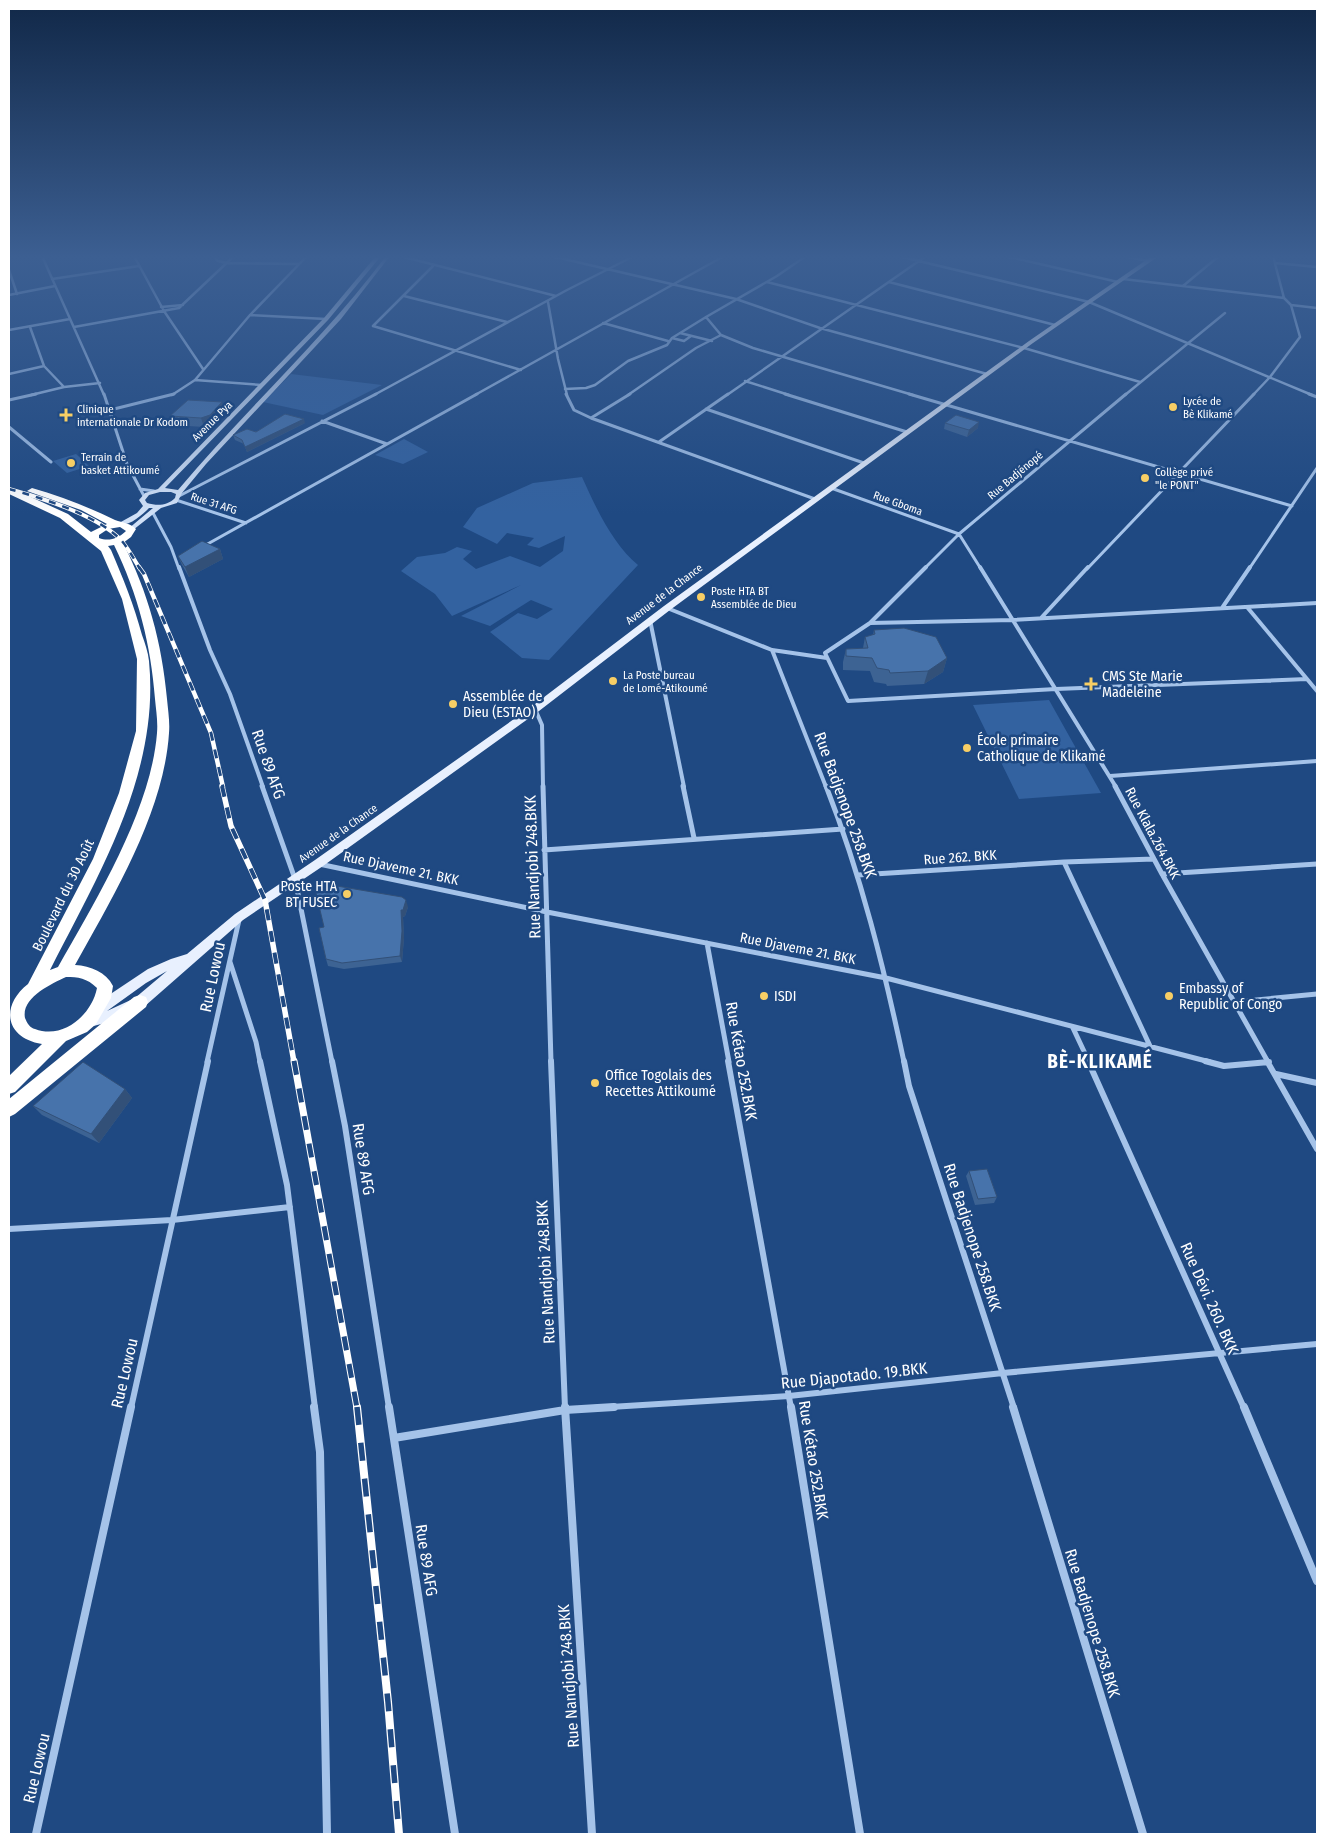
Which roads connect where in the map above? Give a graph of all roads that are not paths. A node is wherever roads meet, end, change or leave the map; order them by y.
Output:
1 (35, 342) edge
2 (81, 342) edge
3 (185, 342) edge
4 (226, 342) edge
5 (304, 342) edge
6 (316, 342) edge
7 (430, 342) edge
8 (472, 342) edge
9 (555, 342) edge
10 (569, 342) edge
11 (668, 342) edge
12 (710, 342) edge
13 (735, 342) edge
14 (800, 342) edge
15 (871, 342) edge
16 (1001, 342) edge
17 (1032, 342) edge
18 (1297, 342) edge
19 (1188, 343) joint
20 (1024, 348) junction
21 (556, 349) junction
22 (458, 350) junction
23 (780, 356) junction
24 (44, 366) junction
25 (203, 369) junction
26 (521, 370) junction
27 (9, 374) edge
28 (987, 374) junction
29 (1270, 377) junction
30 (195, 380) junction
31 (745, 381) junction
32 (1140, 382) junction
33 (100, 383) junction
34 (262, 384) junction
35 (64, 387) junction
36 (565, 389) junction
37 (1317, 397) edge
38 (9, 400) edge
39 (947, 403) junction
40 (706, 409) junction
41 (110, 410) junction
42 (591, 418) junction
43 (322, 420) junction
44 (9, 427) edge
45 (907, 432) junction
46 (1070, 440) junction
47 (659, 442) junction
48 (387, 444) junction
49 (51, 462) dead end
50 (864, 463) junction
51 (1317, 468) edge
52 (1177, 472) junction
53 (9, 481) edge
54 (831, 488) junction
55 (140, 489) junction
56 (9, 490) edge
57 (157, 490) junction
58 (144, 496) junction
59 (178, 497) junction
60 (815, 499) junction
61 (147, 506) junction
62 (160, 506) junction
63 (1292, 506) junction
64 (153, 513) junction
65 (246, 523) junction
66 (122, 526) junction
67 (959, 534) junction
68 (94, 539) junction
69 (117, 541) junction
70 (203, 547) edge
71 (1317, 603) edge
72 (1247, 607) junction
73 (667, 608) junction
74 (1222, 608) junction
75 (1041, 618) junction
76 (650, 620) junction
77 (1013, 620) junction
78 (870, 623) junction
79 (772, 650) junction
80 (827, 658) junction
81 (1307, 679) junction
82 (1056, 689) junction
83 (1317, 691) edge
84 (535, 709) junction
85 (1317, 761) edge
86 (1110, 776) junction
87 (843, 829) junction
88 (694, 838) junction
89 (544, 850) junction
90 (1154, 859) junction
91 (1064, 862) junction
92 (319, 864) junction
93 (1317, 864) edge
94 (1162, 874) junction
95 (858, 875) junction
96 (294, 879) junction
97 (547, 912) junction
98 (239, 917) junction
99 (707, 943) junction
100 (192, 958) junction
101 (230, 962) junction
102 (64, 972) junction
103 (886, 978) junction
104 (34, 987) junction
105 (1317, 994) edge
106 (140, 1002) junction
107 (1235, 1002) junction
108 (95, 1015) junction
109 (13, 1026) edge
110 (1073, 1028) junction
111 (61, 1036) junction
112 (1150, 1046) junction
113 (1269, 1062) junction
114 (1276, 1074) junction
115 (1317, 1082) edge
116 (9, 1087) edge
117 (9, 1109) edge
118 (1317, 1149) edge
119 (290, 1207) junction
120 (172, 1220) junction
121 (9, 1229) edge
122 (1317, 1344) edge
123 (1221, 1353) junction
124 (1003, 1373) junction
125 (789, 1396) junction
126 (565, 1410) junction
127 (394, 1438) junction
128 (1317, 1581) edge
129 (36, 1834) edge
130 (327, 1834) edge
131 (455, 1834) edge
132 (592, 1834) edge
133 (860, 1834) edge
134 (1143, 1834) edge

1 - 24 street
2 - 33 street
3 - 25 street
4 - 25 street
5 - 34 main road, Avenue Pya
6 - 59 main road, Avenue Pya
7 - 22 street
8 - 22 street
9 - 21 street
10 - 21 street
11 - 36 street
12 - 42 street
13 - 23 street
14 - 23 street
15 - 28 street
16 - 20 street
17 - 20 main road, Avenue de la Chance
18 - 29 street
19 - 29 street
19 - 32 street, Rue Badjénopé
20 - 28 main road, Avenue de la Chance
20 - 32 street
21 - 26 street
21 - 36 street
22 - 26 street
22 - 43 street
23 - 31 street
23 - 39 street
24 - 27 street
24 - 35 street
25 - 30 street
26 - 48 street
28 - 39 main road, Avenue de la Chance
29 - 37 street
29 - 52 street
30 - 34 street
30 - 41 street
31 - 40 street
31 - 45 street
32 - 46 street, Rue Badjénopé
33 - 35 street
33 - 41 street
34 - 57 main road, Avenue Pya
35 - 38 street
36 - 42 street
39 - 45 main road, Avenue de la Chance
39 - 46 street
40 - 47 street
40 - 50 street
41 - 55 street
42 - 47 street
43 - 48 street
43 - 59 street
44 - 49 street
45 - 50 main road, Avenue de la Chance
46 - 52 street
46 - 67 street, Rue Badjénopé
47 - 60 street
48 - 65 street
50 - 54 main road, Avenue de la Chance
51 - 63 street
52 - 63 street
52 - 75 street
53 - 66 highway
54 - 60 main road, Avenue de la Chance
54 - 67 street, Rue Gboma
55 - 57 street
55 - 58 street
56 - 68 highway, Boulevard du 30 Août
57 - 58 main road, Avenue Pya
57 - 59 main road
58 - 61 main road
59 - 62 main road
59 - 65 street, Rue 31 AFG
60 - 73 main road, Avenue de la Chance
61 - 62 main road
61 - 66 main road
62 - 64 main road
63 - 74 street
64 - 66 main road
64 - 96 street, Rue 89 AFG
65 - 70 street
66 - 68 highway
66 - 69 highway
67 - 77 street, Rue Klala.264.BKK
67 - 78 street, Rue Badjénopé
68 - 69 highway
68 - 104 highway, Boulevard du 30 Août
69 - 102 highway
71 - 72 street
72 - 74 street
72 - 81 street
73 - 76 main road, Avenue de la Chance
73 - 79 street
74 - 75 street
75 - 77 street
76 - 84 main road, Avenue de la Chance
76 - 88 street
77 - 78 street
77 - 82 street, Rue Klala.264.BKK
78 - 80 street, Rue Badjénopé
79 - 80 street
79 - 87 street, Rue Badjenope 258.BKK
80 - 82 street
81 - 82 street
81 - 83 street
82 - 86 street, Rue Klala.264.BKK
84 - 89 street, Rue Nandjobi 248.BKK
84 - 92 main road, Avenue de la Chance
85 - 86 street
86 - 90 street, Rue Klala.264.BKK
87 - 88 street
87 - 95 street, Rue Badjenope 258.BKK
88 - 89 street
89 - 97 street, Rue Nandjobi 248.BKK
90 - 91 street, Rue 262. BKK
90 - 94 street, Rue Klala.264.BKK
91 - 95 street, Rue 262. BKK
91 - 112 street
92 - 96 main road, Avenue de la Chance
92 - 97 street, Rue Djaveme 21. BKK
93 - 94 street
94 - 107 street, Rue Klala.264.BKK
95 - 103 street, Rue Badjenope 258.BKK
96 - 98 main road, Avenue de la Chance
96 - 127 street, Rue 89 AFG
97 - 99 street, Rue Djaveme 21. BKK
97 - 126 street, Rue Nandjobi 248.BKK
98 - 100 main road, Avenue de la Chance
98 - 101 street, Rue Lowou
99 - 103 street, Rue Djaveme 21. BKK
99 - 125 street, Rue Kétao 252.BKK
100 - 106 main road, Avenue de la Chance
100 - 108 main road, Avenue de la Chance
101 - 119 street
101 - 120 street, Rue Lowou
102 - 104 highway
102 - 108 highway
103 - 110 street, Rue Djaveme 21. BKK
103 - 124 street, Rue Badjenope 258.BKK
104 - 109 highway
105 - 107 street
106 - 108 main road, Avenue de la Chance
106 - 117 highway
107 - 113 street, Rue Klala.264.BKK
108 - 111 highway
109 - 111 highway
110 - 112 street, Rue Djaveme 21. BKK
110 - 123 street, Rue Dévi. 260. BKK
111 - 116 highway
112 - 113 street, Rue Djaveme 21. BKK
113 - 114 street, Rue Klala.264.BKK
114 - 115 street
114 - 118 street, Rue Klala.264.BKK
119 - 120 street
119 - 130 street
120 - 121 street
120 - 129 street, Rue Lowou
122 - 123 street, Rue Djapotado. 19.BKK
123 - 124 street, Rue Djapotado. 19.BKK
123 - 128 street, Rue Dévi. 260. BKK
124 - 125 street, Rue Djapotado. 19.BKK
124 - 134 street, Rue Badjenope 258.BKK
125 - 126 street, Rue Djapotado. 19.BKK
125 - 133 street, Rue Kétao 252.BKK
126 - 127 street, Rue Djapotado. 19.BKK
126 - 132 street, Rue Nandjobi 248.BKK
127 - 131 street, Rue 89 AFG

